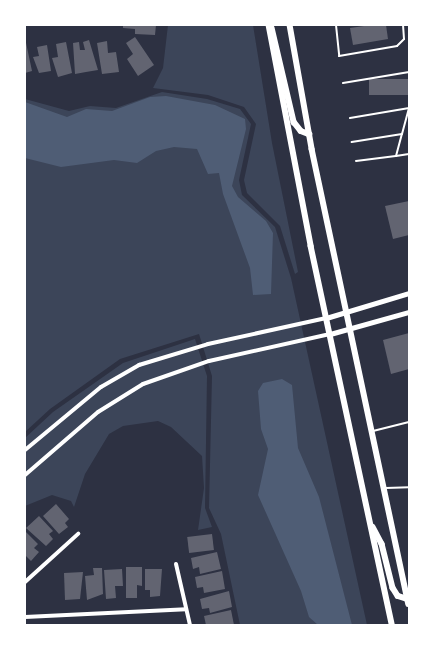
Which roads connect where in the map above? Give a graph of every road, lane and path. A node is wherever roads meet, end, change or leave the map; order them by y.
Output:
1 (270, 25) edge
2 (290, 25) edge
3 (336, 25) edge
4 (403, 25) edge
5 (409, 72) edge
6 (343, 83) dead end
7 (350, 118) dead end
8 (309, 134) junction
9 (402, 134) junction
10 (352, 142) dead end
11 (409, 154) edge
12 (396, 156) junction
13 (356, 162) dead end
14 (409, 293) edge
15 (409, 312) edge
16 (346, 314) junction
17 (326, 318) junction
18 (350, 331) junction
19 (330, 334) junction
20 (409, 422) edge
21 (370, 431) junction
22 (25, 450) edge
23 (25, 475) edge
24 (409, 486) edge
25 (384, 488) junction
26 (370, 521) junction
27 (78, 534) dead end
28 (176, 564) dead end
29 (25, 574) edge
30 (27, 580) edge
31 (409, 600) edge
32 (186, 609) junction
33 (25, 617) edge
34 (190, 625) edge
35 (392, 625) edge

1 - 8 main road
1 - 17 main road
2 - 8 main road
3 - 4 lane
5 - 6 lane
7 - 9 lane
8 - 16 main road
9 - 10 lane
9 - 12 lane
11 - 12 lane
12 - 13 lane
14 - 16 street
15 - 18 street
16 - 17 street
16 - 18 main road
17 - 19 main road
17 - 22 street
18 - 19 street
18 - 21 main road
19 - 23 street
19 - 26 main road
20 - 21 lane
21 - 25 main road
24 - 25 lane
25 - 31 main road
26 - 31 main road
26 - 35 main road
27 - 30 street
28 - 32 street
29 - 30 street
32 - 33 street
32 - 34 street

